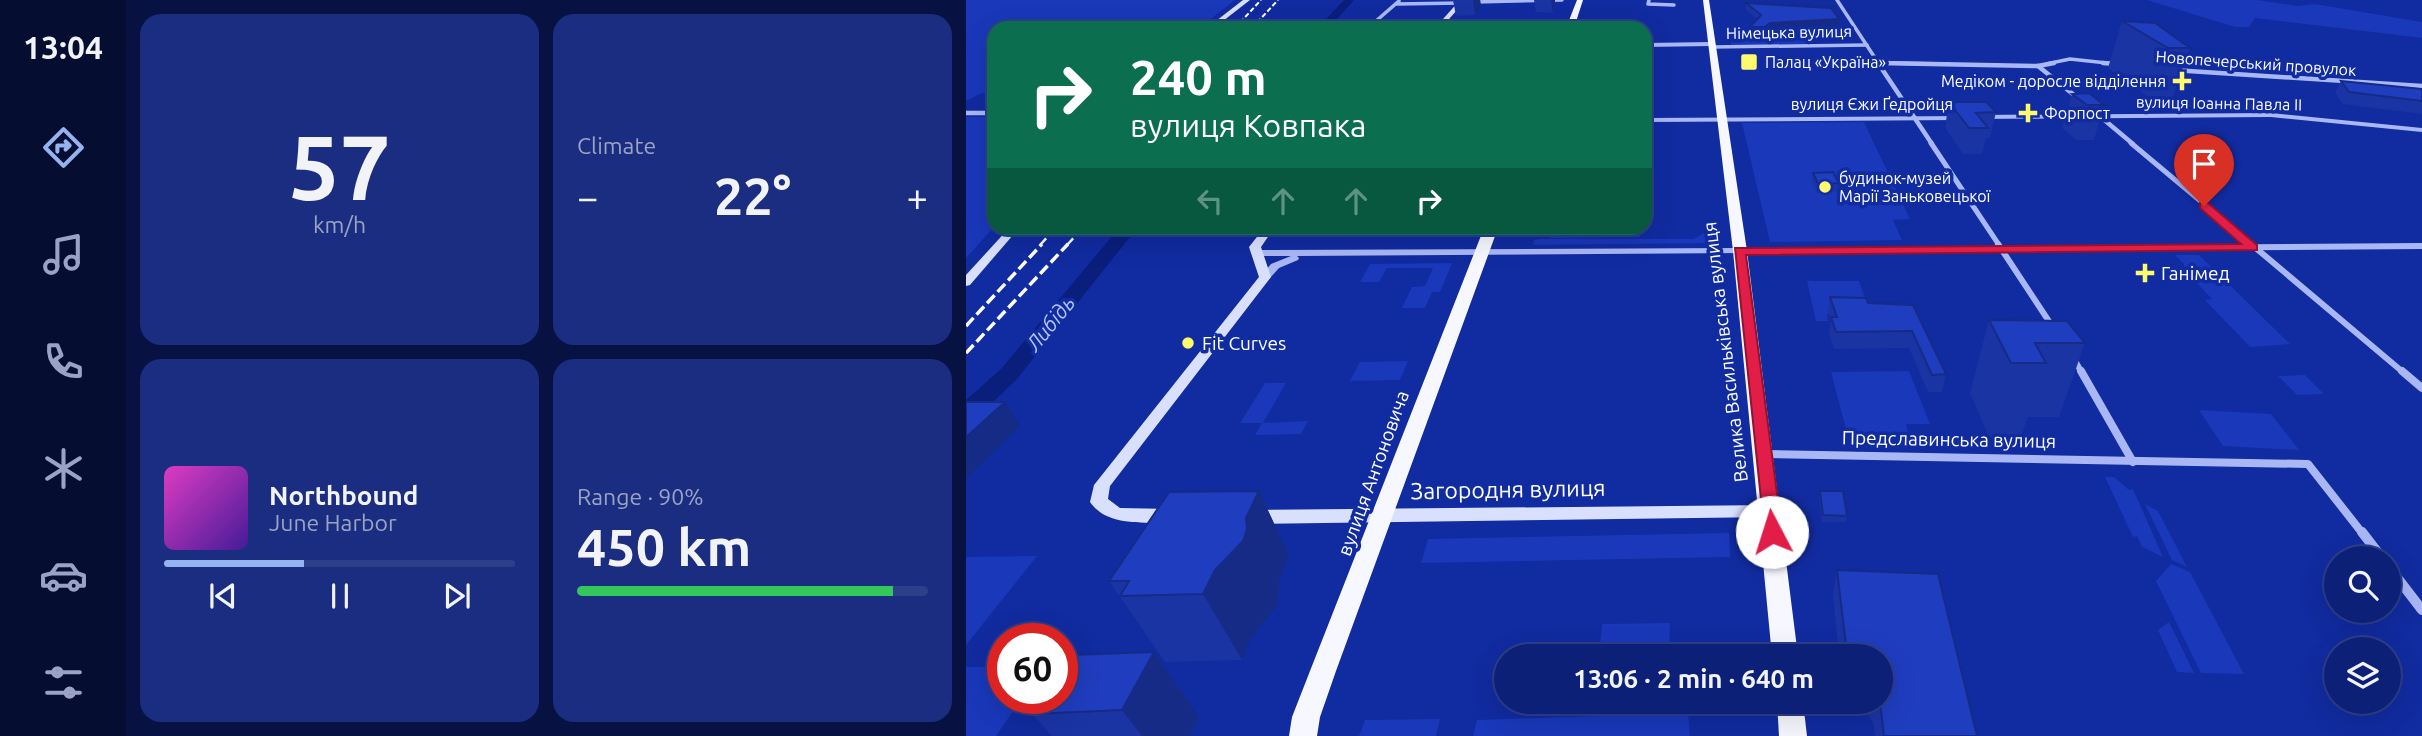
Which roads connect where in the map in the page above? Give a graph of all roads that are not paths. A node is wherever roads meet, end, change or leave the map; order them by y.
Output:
1 (1247, 0) edge
2 (1422, 0) edge
3 (1562, 0) edge
4 (1580, 0) edge
5 (1648, 0) edge
6 (1706, 0) edge
7 (1837, 0) edge
8 (1399, 1) edge
9 (1462, 1) edge
10 (1674, 5) dead end
11 (1219, 21) edge
12 (1376, 21) edge
13 (1444, 21) edge
14 (1572, 21) edge
15 (1652, 45) edge
16 (1867, 45) junction
17 (1712, 46) junction
18 (1880, 64) junction
19 (2127, 65) dead end
20 (2038, 66) junction
21 (2165, 69) edge
22 (2422, 86) edge
23 (2082, 102) edge
24 (2090, 108) edge
25 (966, 113) edge
26 (987, 113) edge
27 (2100, 116) junction
28 (1913, 118) junction
29 (1721, 119) junction
30 (1652, 120) edge
31 (2422, 130) edge
32 (1008, 235) edge
33 (1263, 235) edge
34 (1488, 235) edge
35 (2422, 246) edge
36 (2253, 247) junction
37 (2001, 249) junction
38 (1740, 251) junction
39 (1256, 253) junction
40 (1481, 253) junction
41 (1301, 255) junction
42 (1265, 277) junction
43 (966, 282) edge
44 (2057, 332) edge
45 (2068, 349) edge
46 (2422, 388) edge
47 (1764, 454) junction
48 (2133, 462) junction
49 (1771, 511) junction
50 (1383, 516) junction
51 (1186, 517) edge
52 (1234, 517) edge
53 (2373, 546) edge
54 (2401, 583) edge
55 (2422, 610) edge
56 (1784, 644) edge
57 (1791, 714) edge
58 (1304, 736) edge
59 (1793, 736) edge

1 - 11 main road
2 - 8 street
3 - 9 street
4 - 14 main road
5 - 10 street
6 - 17 main road, Велика Васильківська вулиця
7 - 16 street
8 - 9 street
8 - 12 street
9 - 13 main road
15 - 17 street, Німецька вулиця
16 - 17 street, Німецька вулиця
16 - 18 street
17 - 29 main road, Велика Васильківська вулиця
18 - 20 street, Новопечерський провулок
18 - 28 street
19 - 20 street, Новопечерський провулок
20 - 23 street
21 - 22 street, Новопечерський провулок
24 - 27 street
25 - 26 street
27 - 28 street, вулиця Єжи Ґедройця
27 - 31 street, вулиця Іоанна Павла II
27 - 36 street
28 - 29 street, вулиця Єжи Ґедройця
28 - 37 street
29 - 30 street, вулиця Єжи Ґедройця
29 - 38 main road, Велика Васильківська вулиця
32 - 43 main road
33 - 39 main road
34 - 40 main road, вулиця Антоновича
35 - 36 street
36 - 37 street
36 - 46 street
37 - 38 street
37 - 44 street
38 - 40 street
38 - 47 main road, Велика Васильківська вулиця
39 - 41 street
39 - 42 main road
40 - 41 street
40 - 50 main road, вулиця Антоновича
41 - 42 street
42 - 51 main road
45 - 48 street
47 - 48 street, Предславинська вулиця
47 - 49 main road, Велика Васильківська вулиця
48 - 53 street, Предславинська вулиця
49 - 50 main road, Загородня вулиця
49 - 56 main road, Велика Васильківська вулиця
50 - 52 main road, Загородня вулиця
50 - 58 main road, вулиця Антоновича
54 - 55 street
57 - 59 main road

